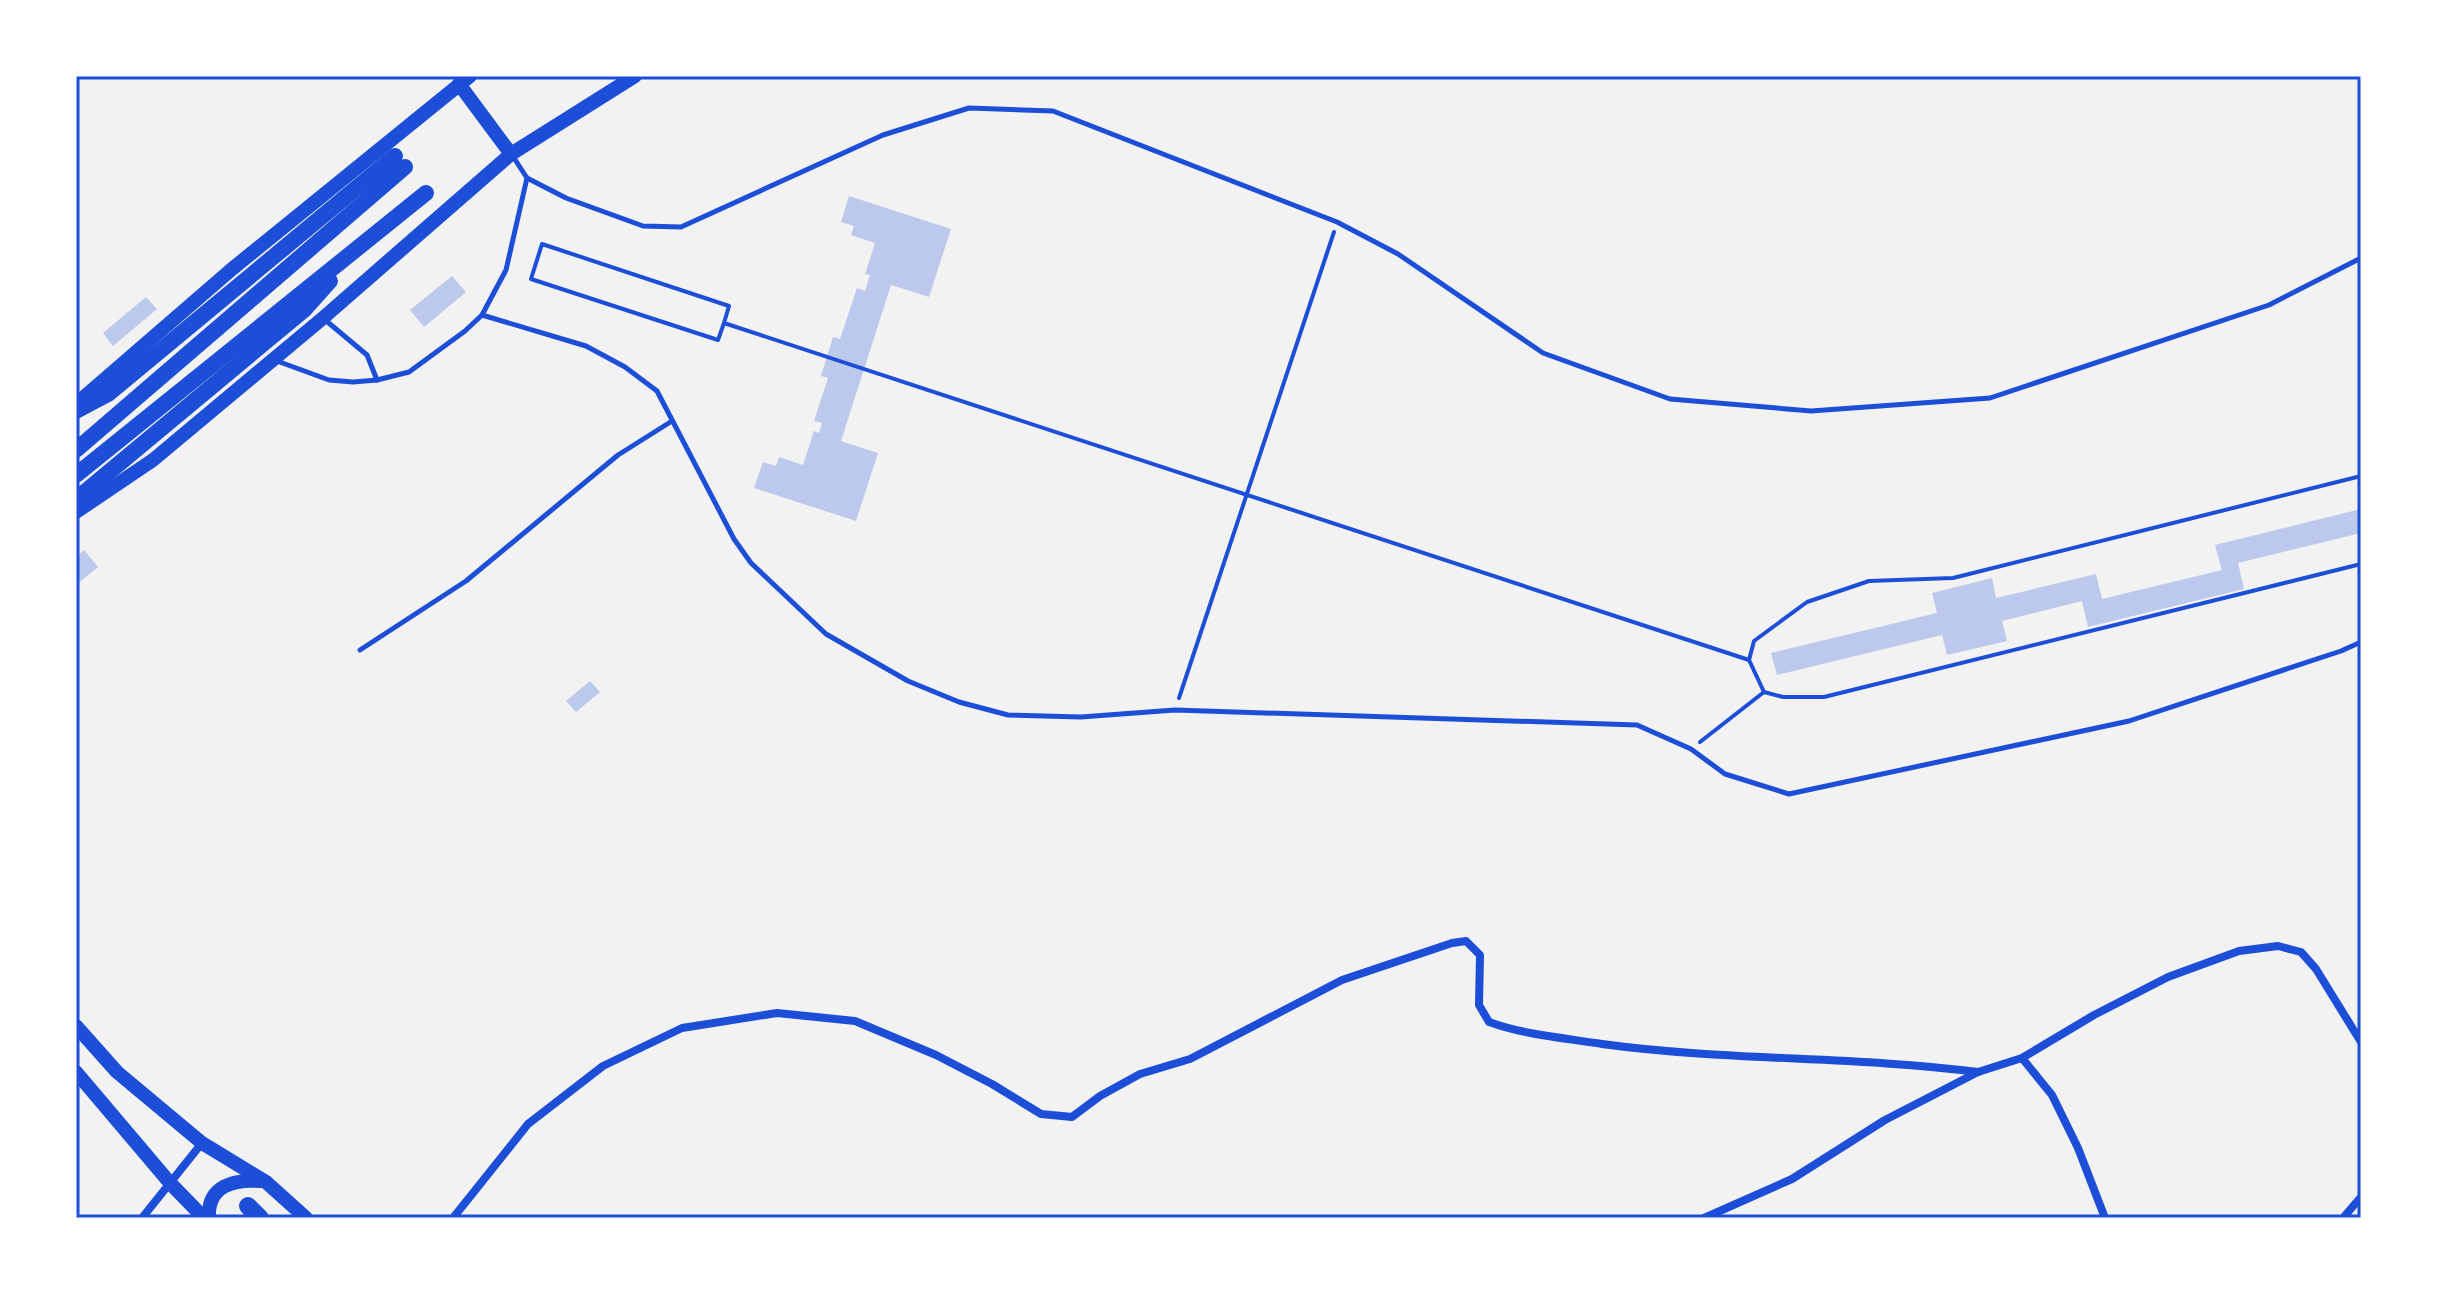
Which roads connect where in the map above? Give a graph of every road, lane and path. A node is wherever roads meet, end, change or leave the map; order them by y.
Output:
1 (635, 76) edge
2 (464, 80) edge
3 (511, 154) junction
4 (527, 178) junction
5 (426, 193) dead end
6 (1337, 222) junction
7 (366, 242) junction
8 (2361, 258) edge
9 (482, 315) junction
10 (323, 318) junction
11 (724, 323) junction
12 (272, 360) junction
13 (377, 380) junction
14 (76, 404) edge
15 (76, 411) edge
16 (672, 421) junction
17 (78, 448) edge
18 (76, 475) edge
19 (2361, 476) edge
20 (1246, 495) junction
21 (76, 504) edge
22 (76, 512) edge
23 (2361, 564) edge
24 (2361, 642) edge
25 (360, 650) dead end
26 (1749, 660) junction
27 (1764, 692) junction
28 (1175, 710) junction
29 (1691, 749) junction
30 (76, 1026) edge
31 (2361, 1042) edge
32 (2022, 1058) junction
33 (76, 1072) edge
34 (1978, 1072) junction
35 (202, 1143) junction
36 (266, 1182) junction
37 (170, 1183) junction
38 (2361, 1197) edge
39 (142, 1218) edge
40 (207, 1218) edge
41 (306, 1218) edge
42 (453, 1218) edge
43 (1704, 1218) edge
44 (2105, 1218) edge
45 (2343, 1218) edge

1 - 3 street
2 - 3 street
2 - 14 street
3 - 4 lane
3 - 10 street
4 - 6 lane
4 - 9 lane
5 - 7 main road
6 - 8 lane
6 - 20 path
7 - 18 main road
7 - 21 main road
9 - 13 lane
9 - 16 lane
10 - 12 street
10 - 13 lane
11 - 11 path
11 - 20 path
12 - 13 lane
12 - 22 street
15 - 17 main road
16 - 25 lane
16 - 28 lane
19 - 26 path
20 - 26 path
20 - 28 path
23 - 27 path
24 - 29 lane
26 - 27 path
27 - 29 path
28 - 29 lane
30 - 35 street
31 - 32 street
32 - 34 street
32 - 44 street
33 - 37 street
34 - 42 street
34 - 43 street
35 - 36 street
35 - 37 street
36 - 40 street
36 - 41 street
37 - 39 street
37 - 40 street
38 - 45 street

